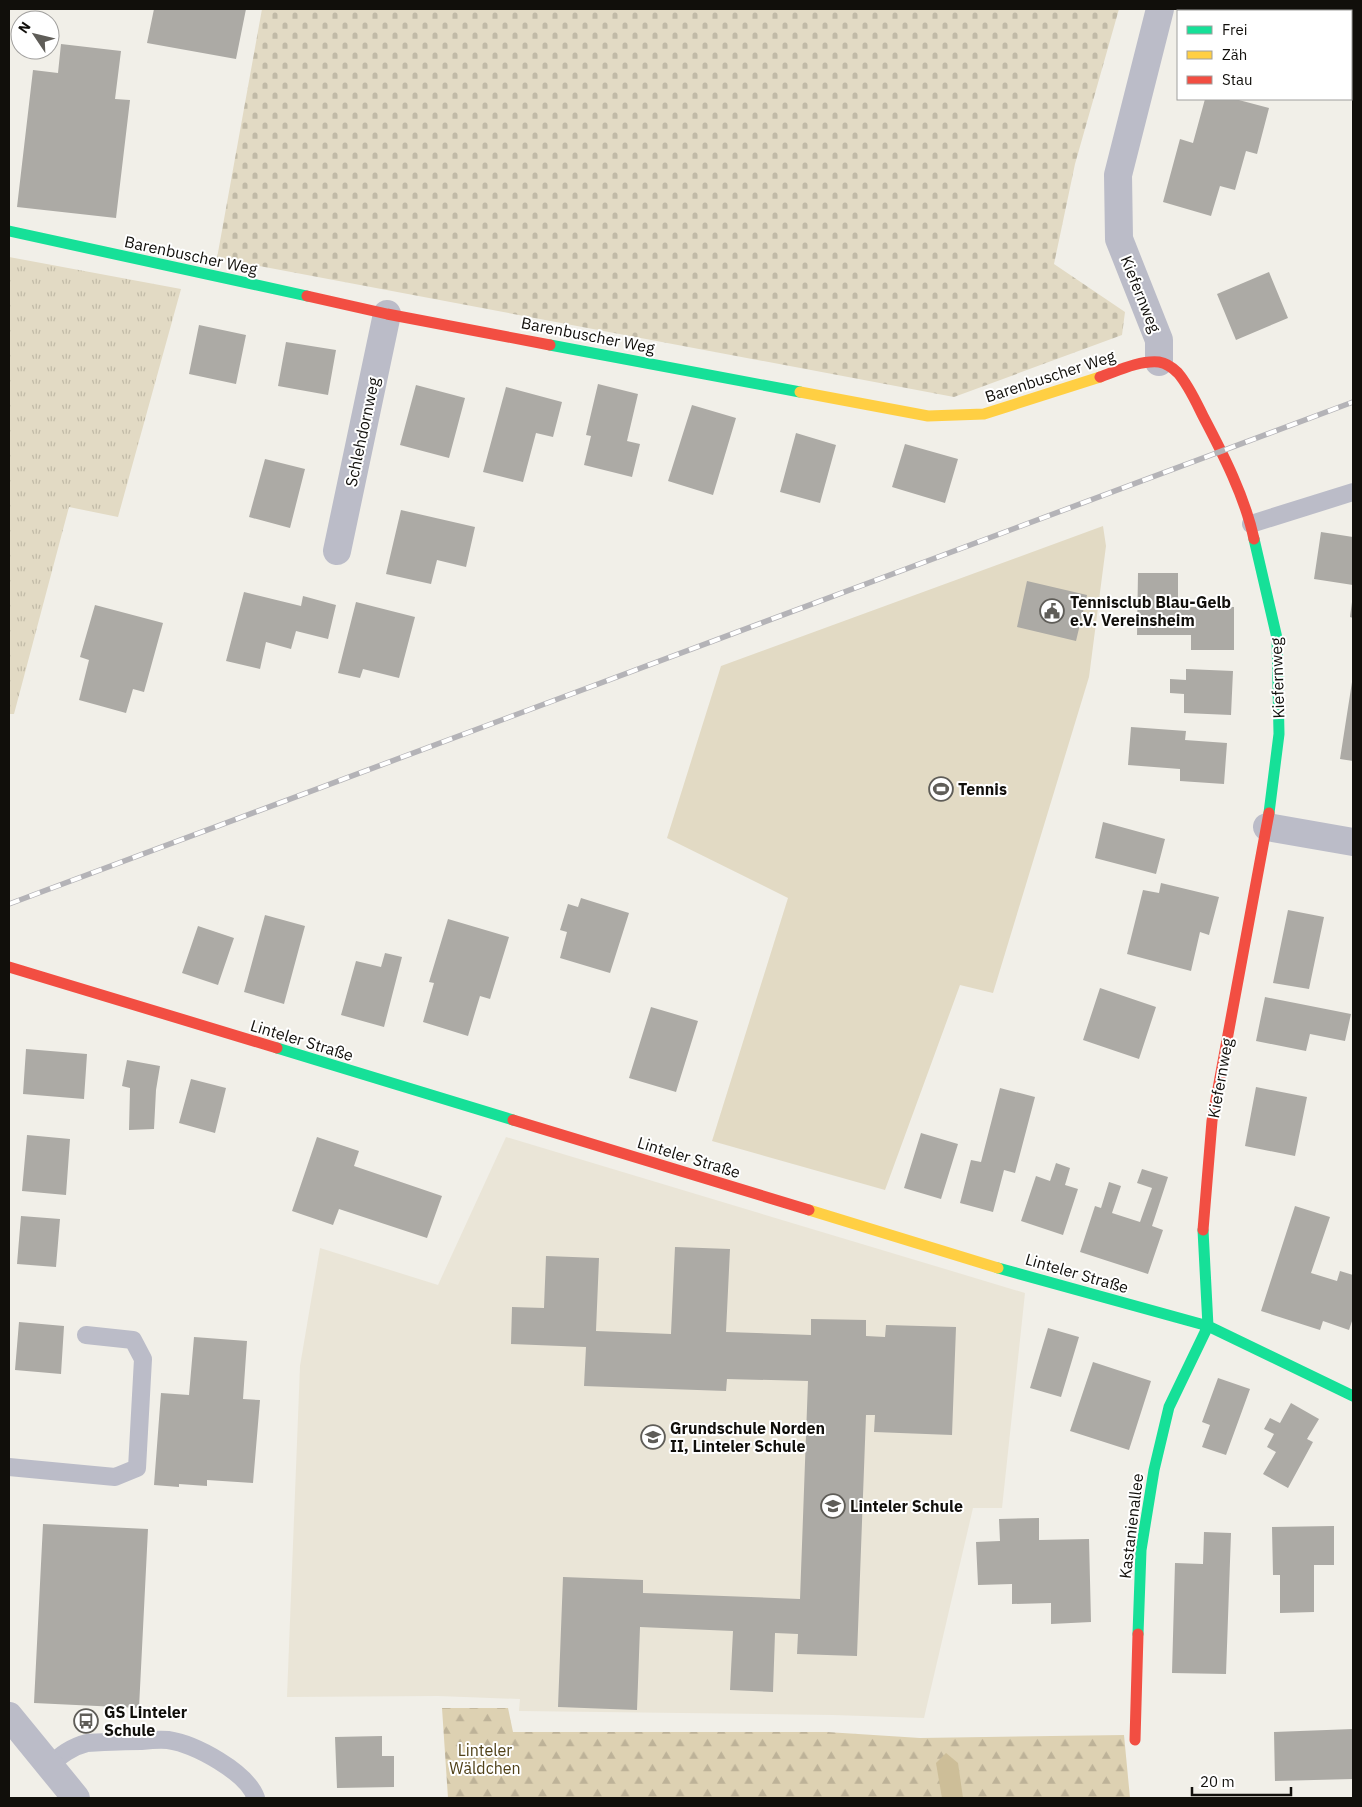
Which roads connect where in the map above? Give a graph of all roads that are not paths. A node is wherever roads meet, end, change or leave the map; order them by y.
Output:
1 (1160, 9) edge
2 (9, 231) edge
3 (387, 314) junction
4 (1158, 362) junction
5 (1353, 492) edge
6 (1251, 524) junction
7 (337, 551) dead end
8 (1267, 827) junction
9 (1353, 842) edge
10 (9, 967) edge
11 (1208, 1326) junction
12 (86, 1335) dead end
13 (1353, 1396) edge
14 (9, 1467) edge
15 (9, 1716) edge
16 (1135, 1740) dead end
17 (49, 1766) junction
18 (76, 1798) edge
19 (256, 1798) edge

1 - 4 street, Kiefernweg
2 - 3 street, Barenbuscher Weg
3 - 4 street, Barenbuscher Weg
3 - 7 street, Schlehdornweg
4 - 6 street, Kiefernweg
5 - 6 lane
6 - 8 street, Kiefernweg
8 - 9 street
8 - 11 street, Kiefernweg
10 - 11 street, Linteler Straße
11 - 13 street, Linteler Straße
11 - 16 street, Kastanienallee
12 - 14 lane
15 - 17 street
17 - 18 street
17 - 19 lane

